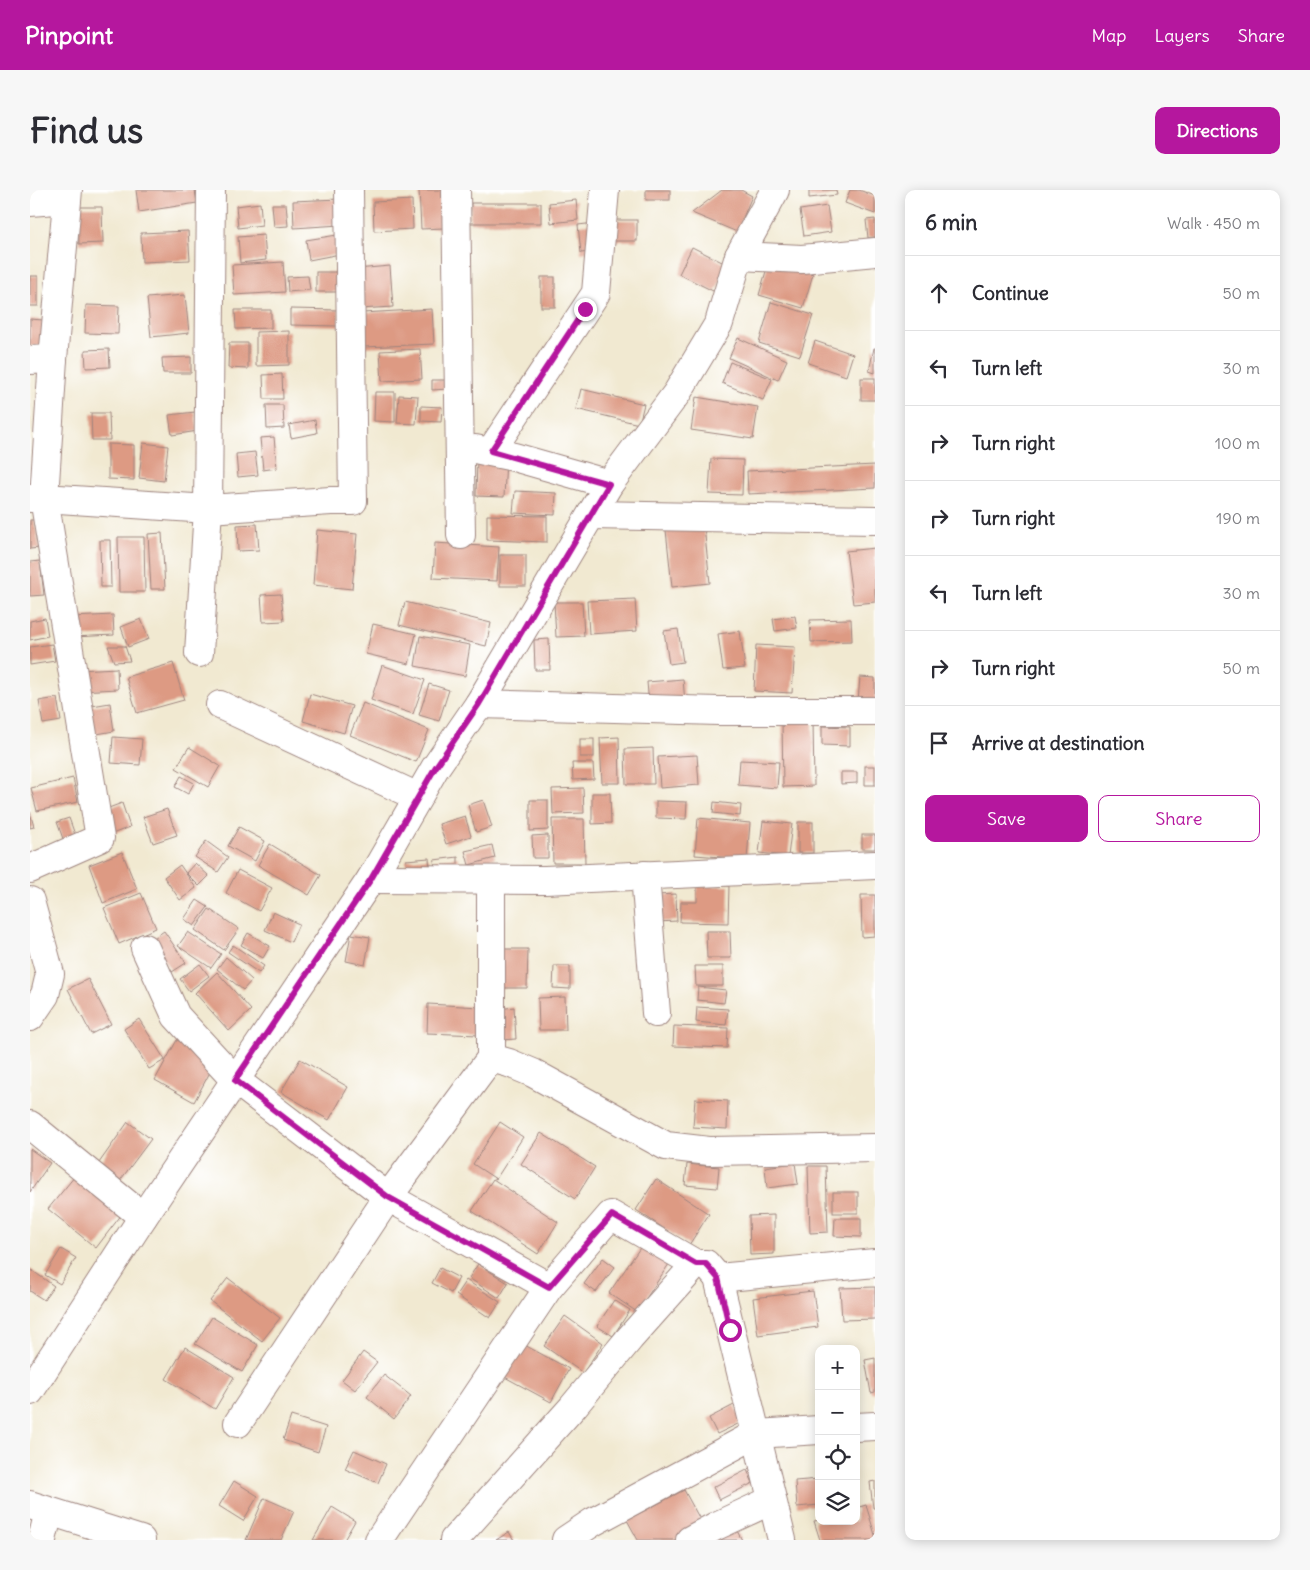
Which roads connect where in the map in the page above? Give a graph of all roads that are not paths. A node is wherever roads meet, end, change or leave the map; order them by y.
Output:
1 (66, 190) edge
2 (211, 190) edge
3 (349, 190) edge
4 (456, 190) edge
5 (605, 190) edge
6 (775, 190) edge
7 (30, 202) edge
8 (875, 252) edge
9 (739, 256) junction
10 (42, 359) edge
11 (460, 446) junction
12 (491, 451) junction
13 (609, 484) junction
14 (37, 498) edge
15 (208, 509) junction
16 (591, 515) junction
17 (875, 520) edge
18 (461, 535) dead end
19 (199, 654) dead end
20 (479, 704) junction
21 (220, 705) dead end
22 (875, 711) edge
23 (418, 797) junction
24 (875, 865) edge
25 (30, 869) edge
26 (645, 875) junction
27 (371, 879) junction
28 (491, 880) junction
29 (30, 902) edge
30 (145, 948) dead end
31 (656, 1013) dead end
32 (30, 1017) edge
33 (491, 1058) junction
34 (235, 1080) junction
35 (30, 1125) edge
36 (875, 1148) edge
37 (388, 1197) junction
38 (143, 1217) junction
39 (875, 1263) edge
40 (707, 1271) junction
41 (549, 1287) junction
42 (32, 1386) edge
43 (238, 1423) dead end
44 (875, 1426) edge
45 (860, 1427) edge
46 (815, 1430) edge
47 (756, 1434) junction
48 (772, 1500) junction
49 (40, 1508) edge
50 (42, 1540) edge
51 (141, 1540) edge
52 (379, 1540) edge
53 (454, 1540) edge
54 (566, 1540) edge
55 (690, 1540) edge
56 (782, 1540) edge

1 - 7 street
1 - 10 street
2 - 15 street
3 - 15 street
4 - 11 street
5 - 12 street
6 - 9 street
8 - 9 street
9 - 13 street
10 - 14 street
11 - 12 street
11 - 18 street
12 - 13 street
13 - 16 street
14 - 15 street
14 - 25 street
15 - 19 street
16 - 17 street
16 - 20 street
20 - 22 street
20 - 23 street
21 - 23 street
23 - 27 street
24 - 26 street
26 - 28 street
26 - 31 street
27 - 28 street
27 - 34 street
28 - 33 street
29 - 32 street
30 - 34 street
33 - 36 street
33 - 37 street
34 - 37 street
34 - 38 street
35 - 38 street
37 - 41 street
37 - 43 street
38 - 42 street
39 - 40 street
40 - 41 street
40 - 47 street
40 - 53 street
41 - 52 street
44 - 45 street
46 - 47 street
47 - 48 street
47 - 54 street
48 - 55 street
48 - 56 street
49 - 50 street
49 - 51 street

